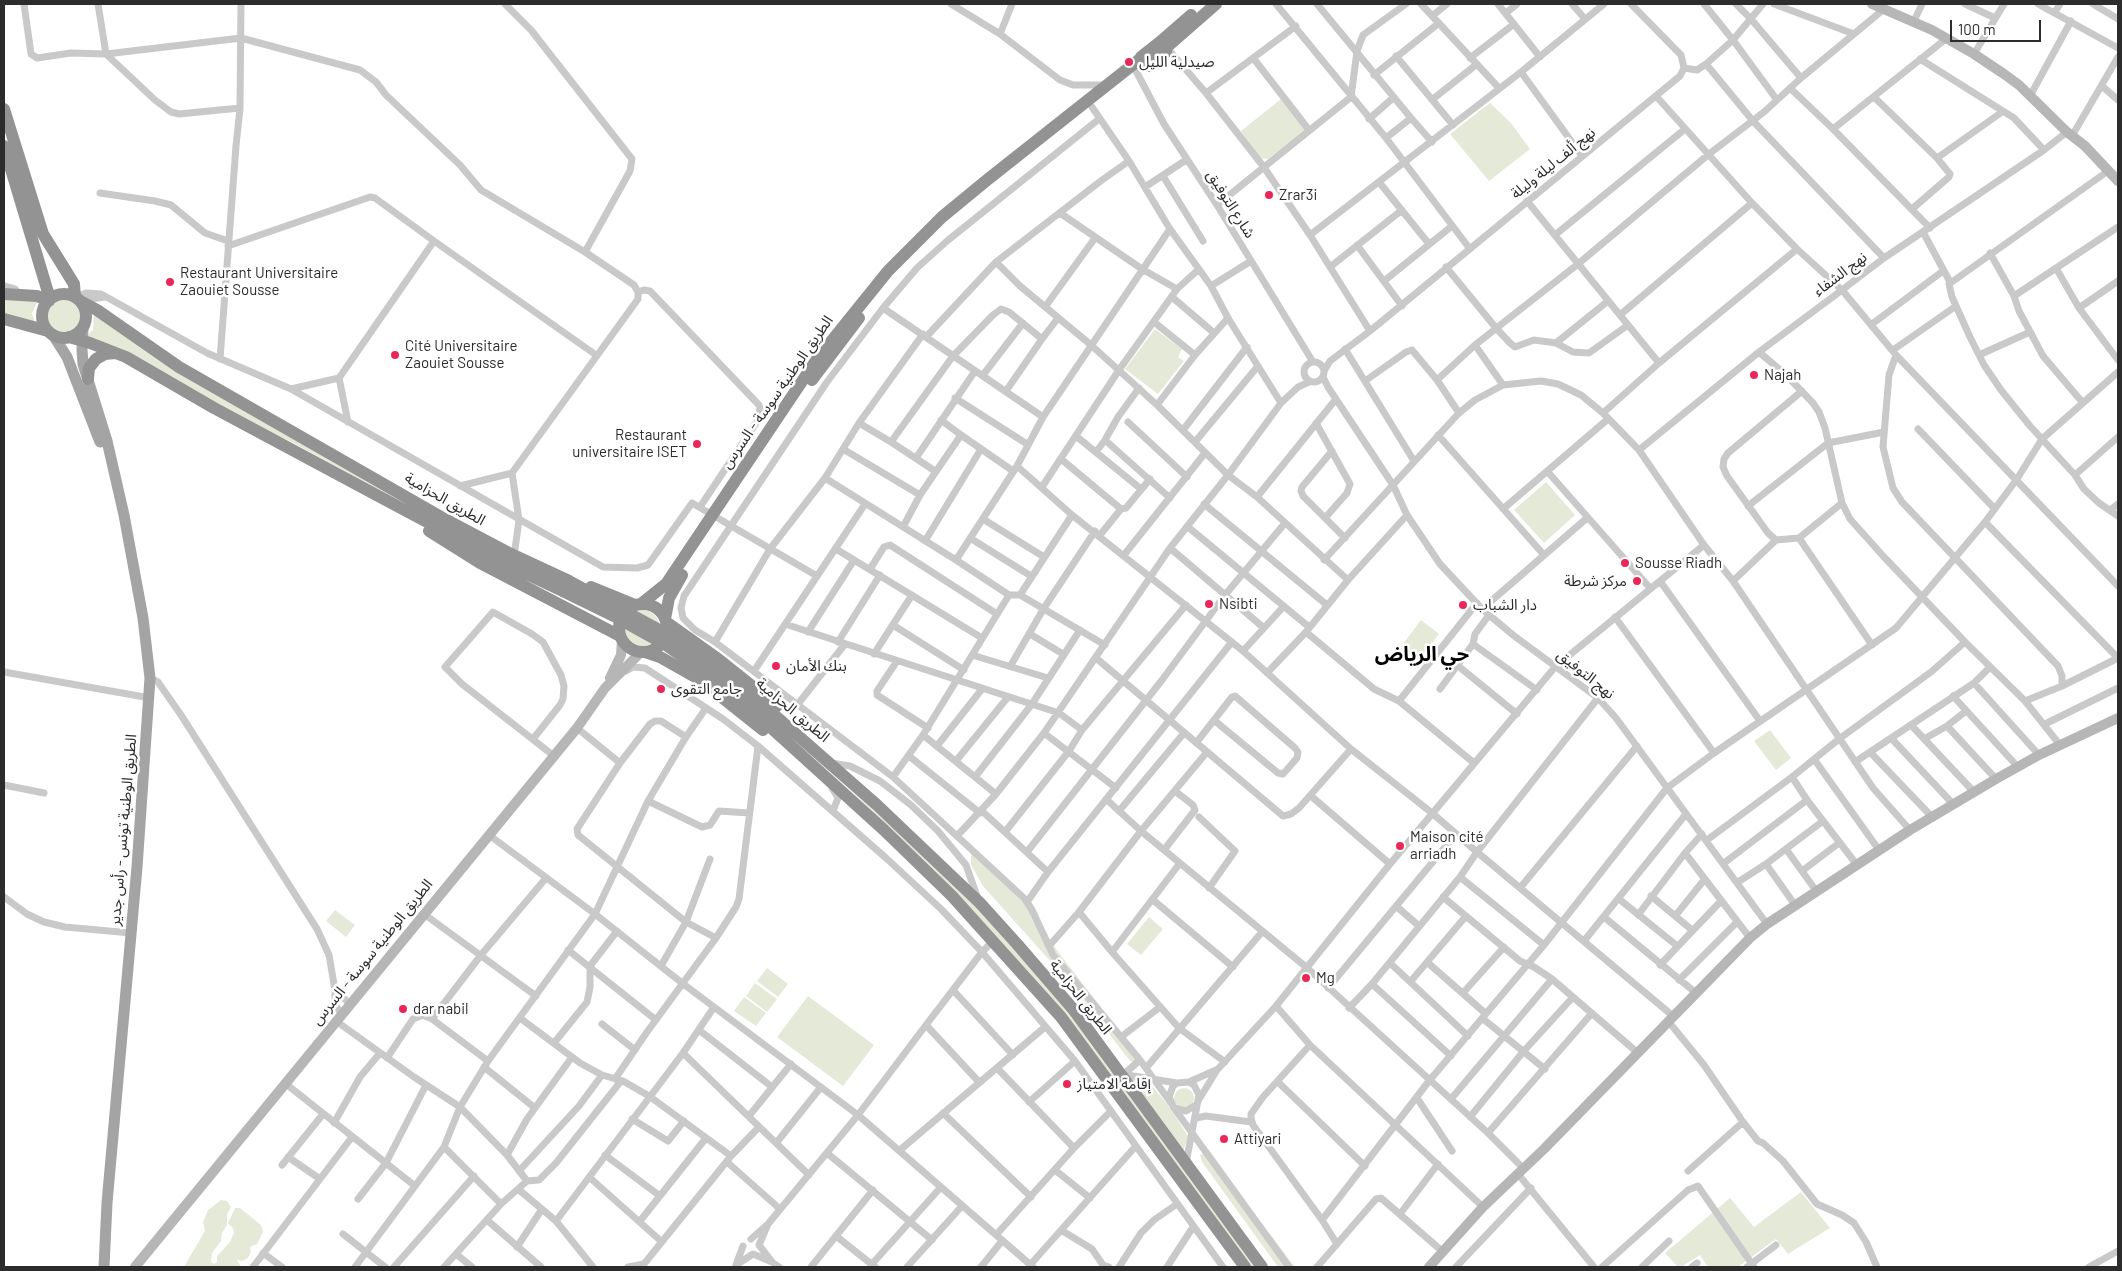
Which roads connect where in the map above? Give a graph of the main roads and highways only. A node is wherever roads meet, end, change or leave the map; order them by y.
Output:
1 (1204, 4) edge
2 (1216, 4) edge
3 (1165, 46) junction
4 (1139, 65) junction
5 (4, 109) edge
6 (4, 146) edge
7 (41, 272) junction
8 (4, 294) edge
9 (22, 295) junction
10 (78, 299) junction
11 (49, 300) junction
12 (4, 319) edge
13 (51, 333) junction
14 (78, 336) junction
15 (116, 353) junction
16 (88, 379) junction
17 (110, 462) junction
18 (388, 486) junction
19 (382, 498) junction
20 (716, 516) junction
21 (565, 586) junction
22 (638, 605) junction
23 (665, 621) junction
24 (621, 638) junction
25 (643, 652) junction
26 (760, 709) junction
27 (830, 762) junction
28 (821, 774) junction
29 (103, 1265) edge
30 (1245, 1267) edge
31 (1262, 1267) edge

1 - 3 highway
2 - 3 highway
3 - 4 highway
4 - 20 highway, الطريق الوطنية سوسة - السرس
4 - 20 highway, الطريق الوطنية سوسة - السرس
5 - 10 highway
6 - 7 highway
7 - 9 highway
7 - 11 highway
8 - 9 highway
9 - 11 highway
10 - 11 highway
10 - 14 highway
10 - 18 highway, الطريق الحزامية
11 - 13 highway
12 - 13 highway
13 - 14 highway
13 - 17 main road, الطريق الوطنية تونس - رأس جدير
14 - 15 highway, الطريق الحزامية
14 - 16 main road, الطريق الوطنية تونس - رأس جدير
15 - 16 highway
15 - 19 highway, الطريق الحزامية
16 - 17 main road, الطريق الوطنية تونس - رأس جدير
17 - 29 main road, الطريق الوطنية تونس - رأس جدير
18 - 21 highway, الطريق الحزامية
18 - 22 highway
19 - 21 highway, الطريق الحزامية
19 - 24 highway
20 - 22 highway, الطريق الوطنية سوسة - السرس
20 - 23 highway, الطريق الوطنية سوسة - السرس
21 - 26 highway, الطريق الحزامية, bridge
22 - 23 highway
22 - 24 highway
23 - 25 highway
23 - 27 highway
24 - 25 highway
25 - 28 highway
26 - 27 highway, الطريق الحزامية
26 - 28 highway, الطريق الحزامية
27 - 31 highway, الطريق الحزامية
28 - 30 highway, الطريق الحزامية

